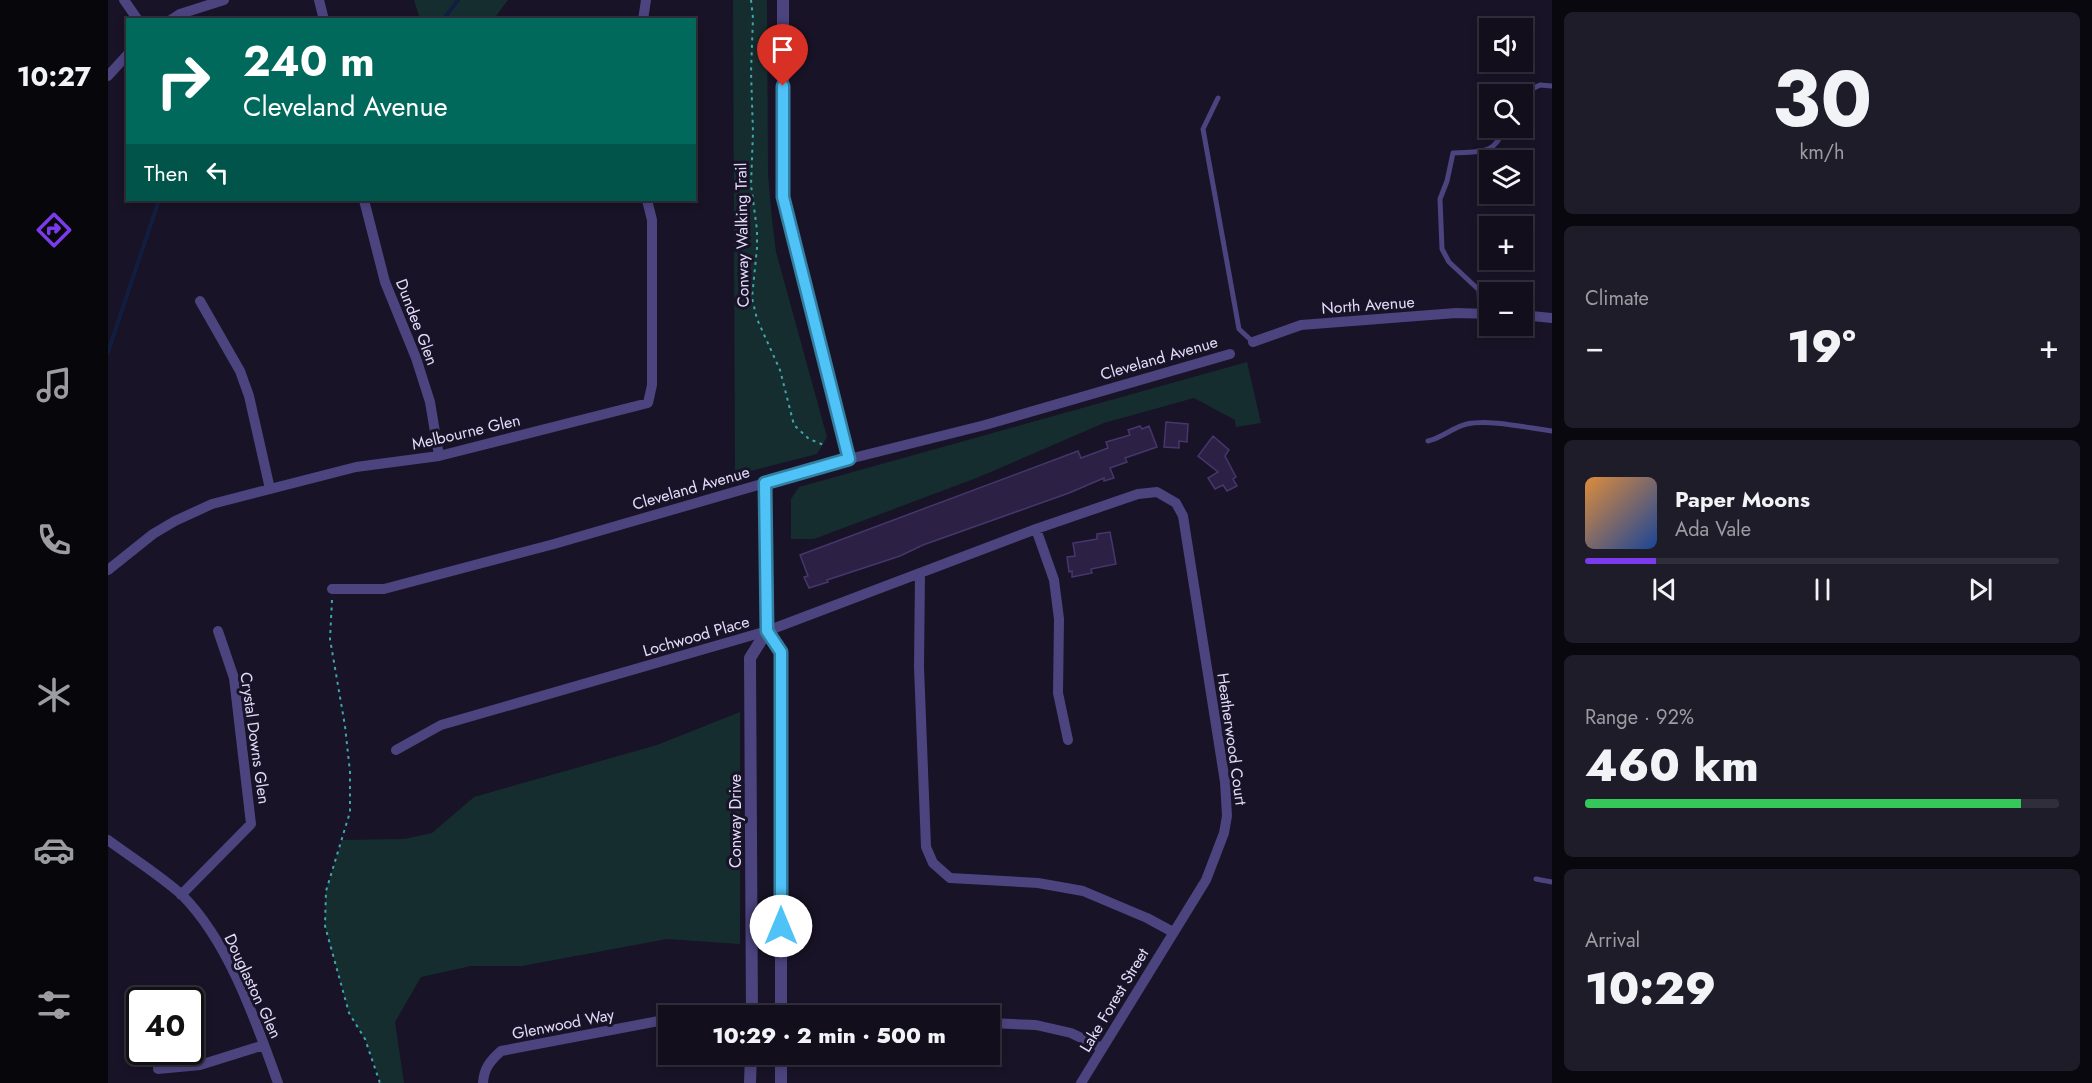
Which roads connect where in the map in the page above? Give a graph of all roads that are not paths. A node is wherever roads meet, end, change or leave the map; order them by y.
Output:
1 (124, 0) edge
2 (224, 0) edge
3 (319, 0) edge
4 (646, 0) edge
5 (783, 0) edge
6 (137, 18) edge
7 (174, 18) edge
8 (324, 18) edge
9 (644, 18) edge
10 (126, 56) edge
11 (108, 76) edge
12 (1552, 86) edge
13 (1533, 88) edge
14 (1218, 98) dead end
15 (1501, 138) edge
16 (364, 201) edge
17 (647, 201) edge
18 (1479, 290) edge
19 (200, 301) dead end
20 (1479, 314) edge
21 (1533, 316) edge
22 (1552, 318) edge
23 (1252, 342) joint
24 (1230, 354) dead end
25 (1552, 430) edge
26 (1428, 441) dead end
27 (439, 456) junction
28 (849, 459) junction
29 (765, 483) junction
30 (270, 489) junction
31 (1138, 494) joint
32 (1036, 529) junction
33 (108, 570) edge
34 (920, 573) junction
35 (332, 589) road end
36 (218, 631) dead end
37 (767, 631) junction
38 (1068, 740) dead end
39 (396, 750) dead end
40 (108, 840) edge
41 (1536, 879) dead end
42 (1552, 882) edge
43 (181, 895) junction
44 (1173, 932) junction
45 (752, 1005) edge
46 (781, 1005) edge
47 (658, 1021) edge
48 (1000, 1023) edge
49 (264, 1046) junction
50 (1102, 1048) junction
51 (751, 1065) edge
52 (781, 1065) edge
53 (158, 1068) dead end
54 (278, 1083) edge
55 (483, 1083) edge
56 (750, 1083) edge
57 (781, 1083) edge
58 (1081, 1083) edge

1 - 6 street
2 - 7 street
3 - 8 street
4 - 9 street
5 - 28 street
10 - 11 street
12 - 13 lane
14 - 23 lane
15 - 18 lane
16 - 27 street, Dundee Glen
17 - 27 street, Melbourne Glen
19 - 30 street
20 - 23 street, North Avenue
21 - 22 street
24 - 28 street, Cleveland Avenue
25 - 26 lane
27 - 30 street, Melbourne Glen
28 - 29 street, Cleveland Avenue
29 - 35 street, Cleveland Avenue
29 - 37 street
30 - 33 street, Melbourne Glen
31 - 32 street, Lochwood Place
31 - 44 street, Heatherwood Court
32 - 34 street, Lochwood Place
32 - 38 street
34 - 37 street, Lochwood Place
34 - 44 street
36 - 43 street, Crystal Downs Glen
37 - 39 street, Lochwood Place
37 - 45 street, Conway Drive
37 - 46 street
40 - 43 street, Douglaston Glen
41 - 42 lane
43 - 49 street, Douglaston Glen
44 - 50 street, Lake Forest Street
47 - 55 street, Glenwood Way
48 - 50 street
49 - 53 street
49 - 54 street, Douglaston Glen
50 - 58 street, Lake Forest Street
51 - 56 street
52 - 57 street

